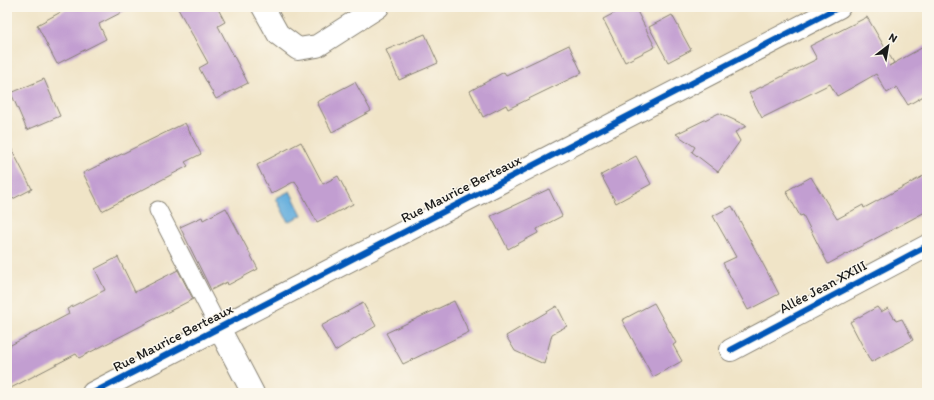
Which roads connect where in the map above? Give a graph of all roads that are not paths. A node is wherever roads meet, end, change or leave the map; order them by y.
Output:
1 (263, 7) edge
2 (378, 7) edge
3 (839, 7) edge
4 (158, 210) dead end
5 (927, 246) edge
6 (219, 328) junction
7 (731, 350) dead end
8 (93, 393) edge
9 (253, 393) edge

1 - 2 street
3 - 6 street, Rue Maurice Berteaux
4 - 6 lane
5 - 7 street, Allée Jean XXIII
6 - 8 street, Rue Maurice Berteaux
6 - 9 street

